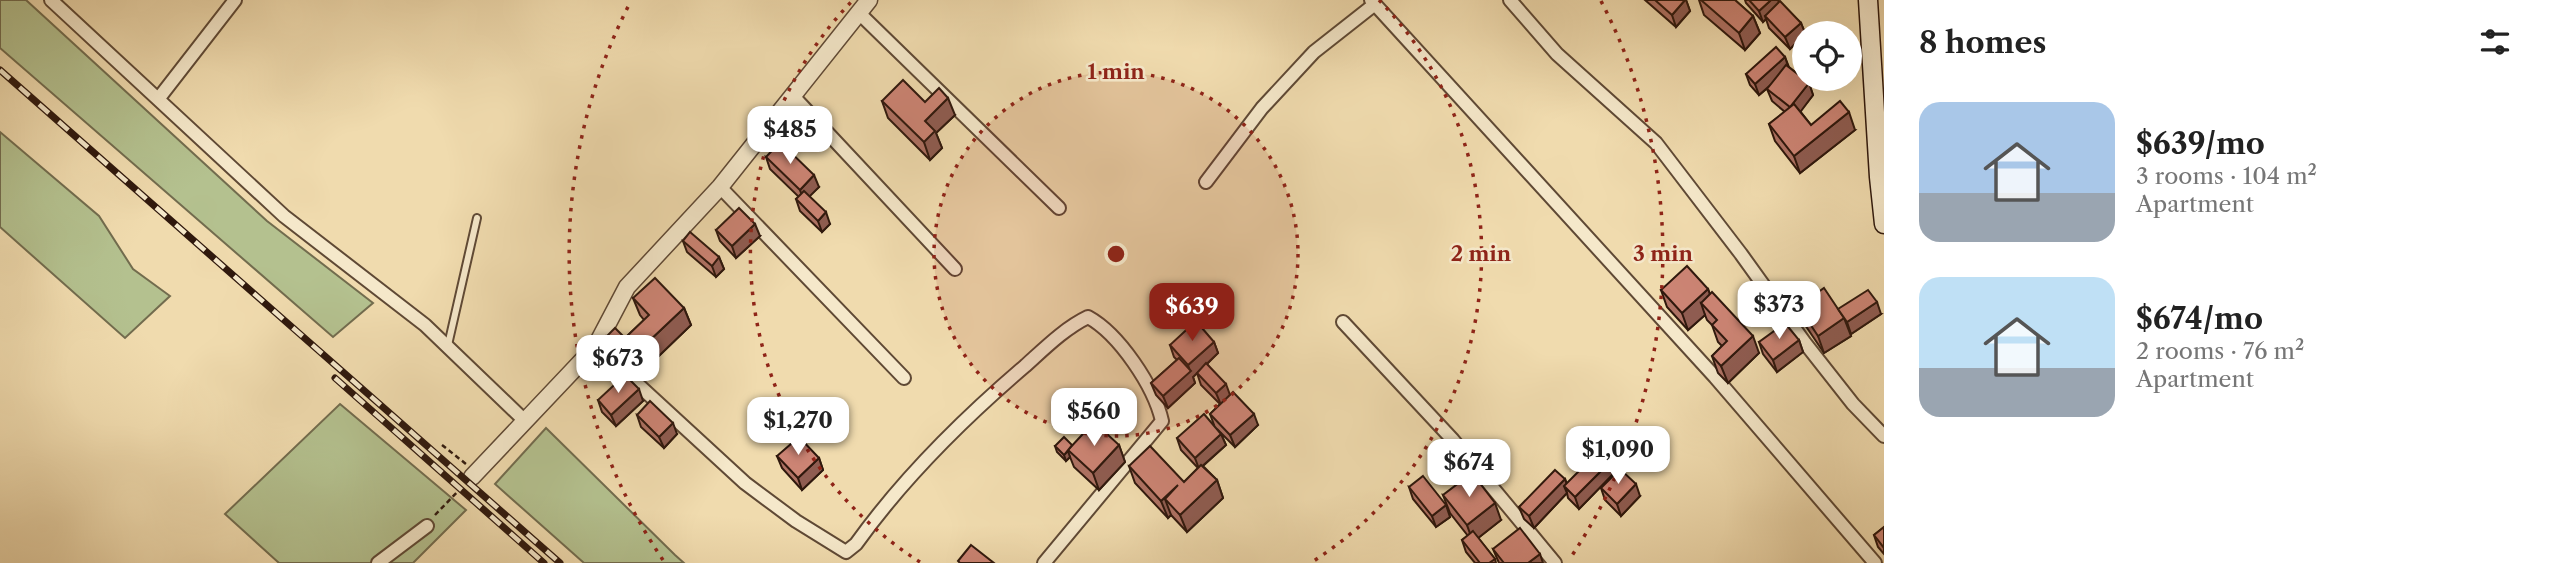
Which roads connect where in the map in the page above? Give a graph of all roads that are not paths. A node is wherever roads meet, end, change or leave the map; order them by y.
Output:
1 (51, 0) edge
2 (235, 0) edge
3 (1510, 0) edge
4 (1868, 0) edge
5 (1373, 2) edge
6 (864, 7) edge
7 (793, 97) junction
8 (159, 98) junction
9 (1206, 181) dead end
10 (720, 187) junction
11 (1059, 208) dead end
12 (477, 218) dead end
13 (1884, 224) edge
14 (956, 269) dead end
15 (1343, 322) dead end
16 (596, 345) junction
17 (447, 346) junction
18 (904, 378) dead end
19 (525, 421) junction
20 (1884, 436) edge
21 (472, 477) dead end
22 (427, 526) road end
23 (378, 563) edge
24 (1044, 563) edge
25 (1555, 563) edge
26 (1875, 563) edge

1 - 8 street
2 - 8 street
3 - 20 street
4 - 13 main road
5 - 9 street
5 - 26 street
6 - 7 street
6 - 11 street
7 - 10 street
7 - 14 street
8 - 17 street
10 - 16 street
10 - 18 street
12 - 17 lane
15 - 25 street
16 - 19 street
16 - 24 street
17 - 19 street
19 - 21 street
22 - 23 street

